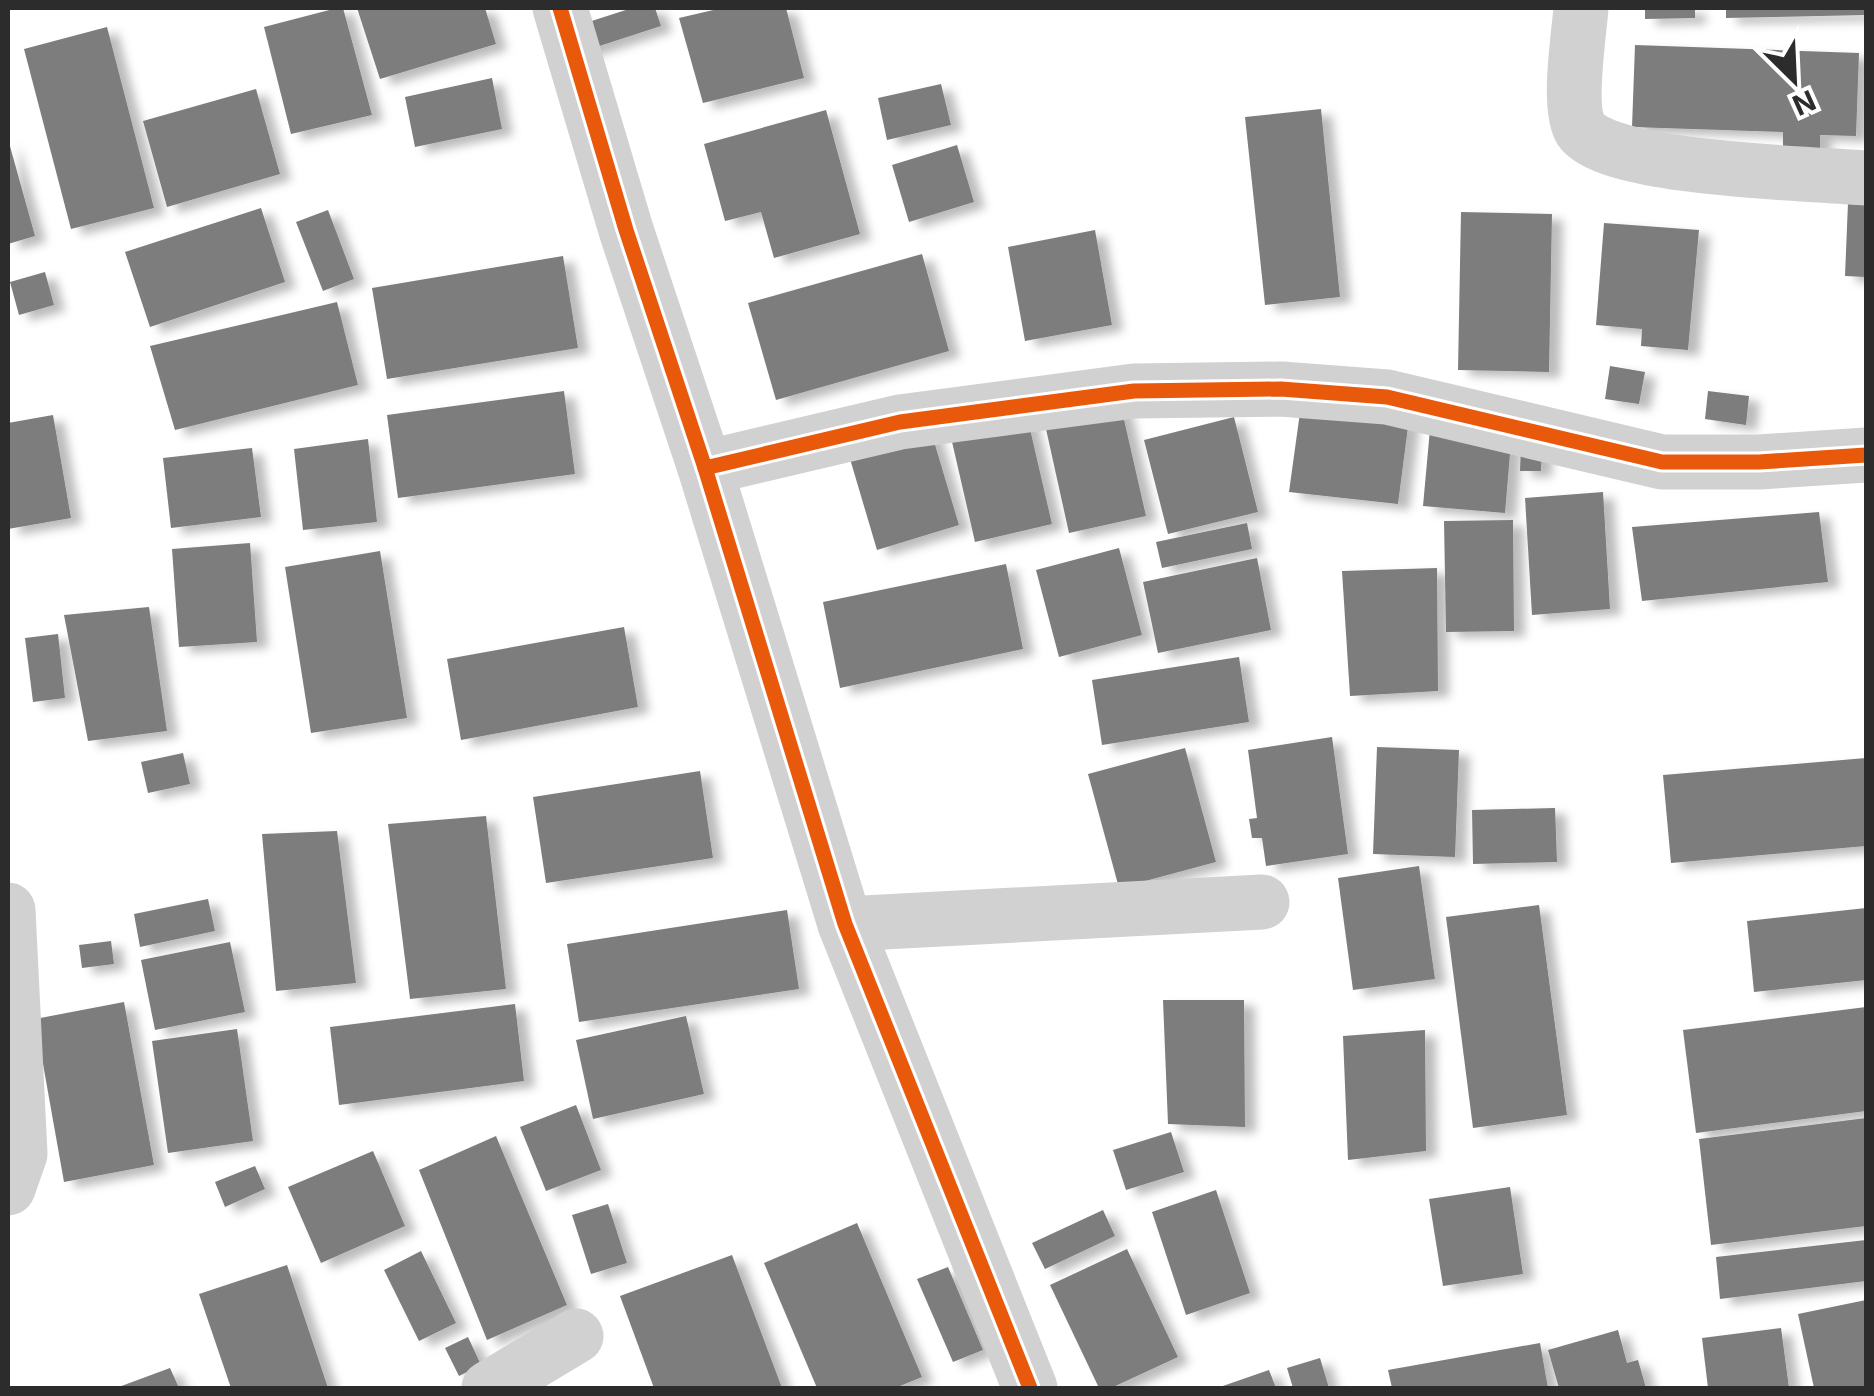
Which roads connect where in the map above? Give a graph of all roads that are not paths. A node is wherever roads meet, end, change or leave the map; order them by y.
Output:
1 (560, 8) edge
2 (1580, 8) edge
3 (1866, 178) edge
4 (1866, 455) edge
5 (705, 468) junction
6 (1262, 902) dead end
7 (8, 910) edge
8 (845, 924) junction
9 (8, 1188) edge
10 (576, 1336) dead end
11 (488, 1388) edge
12 (1030, 1388) edge

1 - 5 street
2 - 3 street
4 - 5 street
5 - 8 street
6 - 8 street
7 - 9 street
8 - 12 street
10 - 11 street

